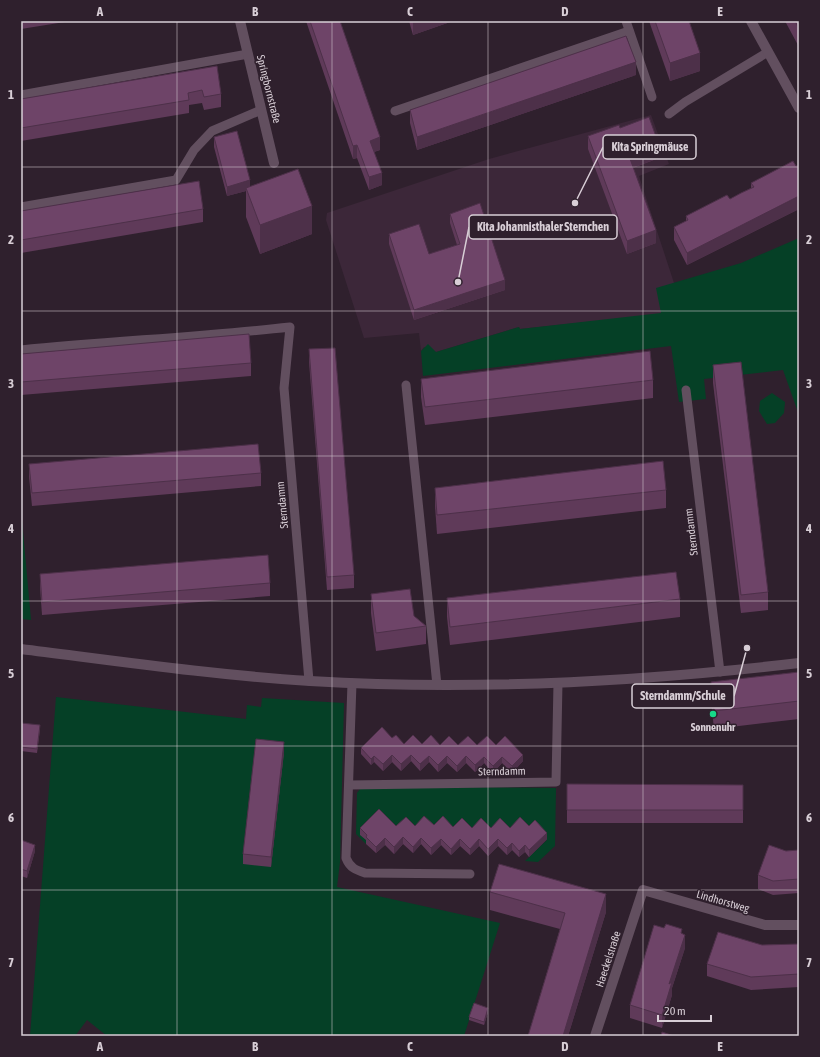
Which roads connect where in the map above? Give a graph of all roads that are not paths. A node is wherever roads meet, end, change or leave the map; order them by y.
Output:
1 (240, 21) edge
2 (626, 21) edge
3 (752, 21) edge
4 (629, 31) junction
5 (768, 52) junction
6 (248, 54) junction
7 (21, 95) edge
8 (652, 97) dead end
9 (799, 108) edge
10 (261, 110) junction
11 (395, 111) dead end
12 (669, 114) dead end
13 (274, 163) dead end
14 (21, 207) edge
15 (21, 350) edge
16 (406, 385) dead end
17 (686, 390) dead end
18 (21, 649) edge
19 (799, 663) edge
20 (720, 672) junction
21 (309, 681) junction
22 (352, 683) junction
23 (558, 683) junction
24 (437, 685) junction
25 (349, 786) junction
26 (470, 874) dead end
27 (642, 890) joint
28 (799, 925) edge
29 (596, 1036) edge

1 - 6 street, Springbornstraße
2 - 4 lane
3 - 5 street
4 - 8 lane
4 - 11 lane
5 - 9 street
5 - 12 lane
6 - 7 lane
6 - 10 street, Springbornstraße
10 - 13 street, Springbornstraße
10 - 14 lane
15 - 21 lane, Sterndamm
16 - 24 lane
17 - 20 lane, Sterndamm
18 - 21 street
19 - 20 street
20 - 23 street
21 - 22 street
22 - 24 street
22 - 25 lane
23 - 24 street
23 - 25 lane, Sterndamm
25 - 26 lane
27 - 28 street, Lindhorstweg
27 - 29 street, Haeckelstraße

